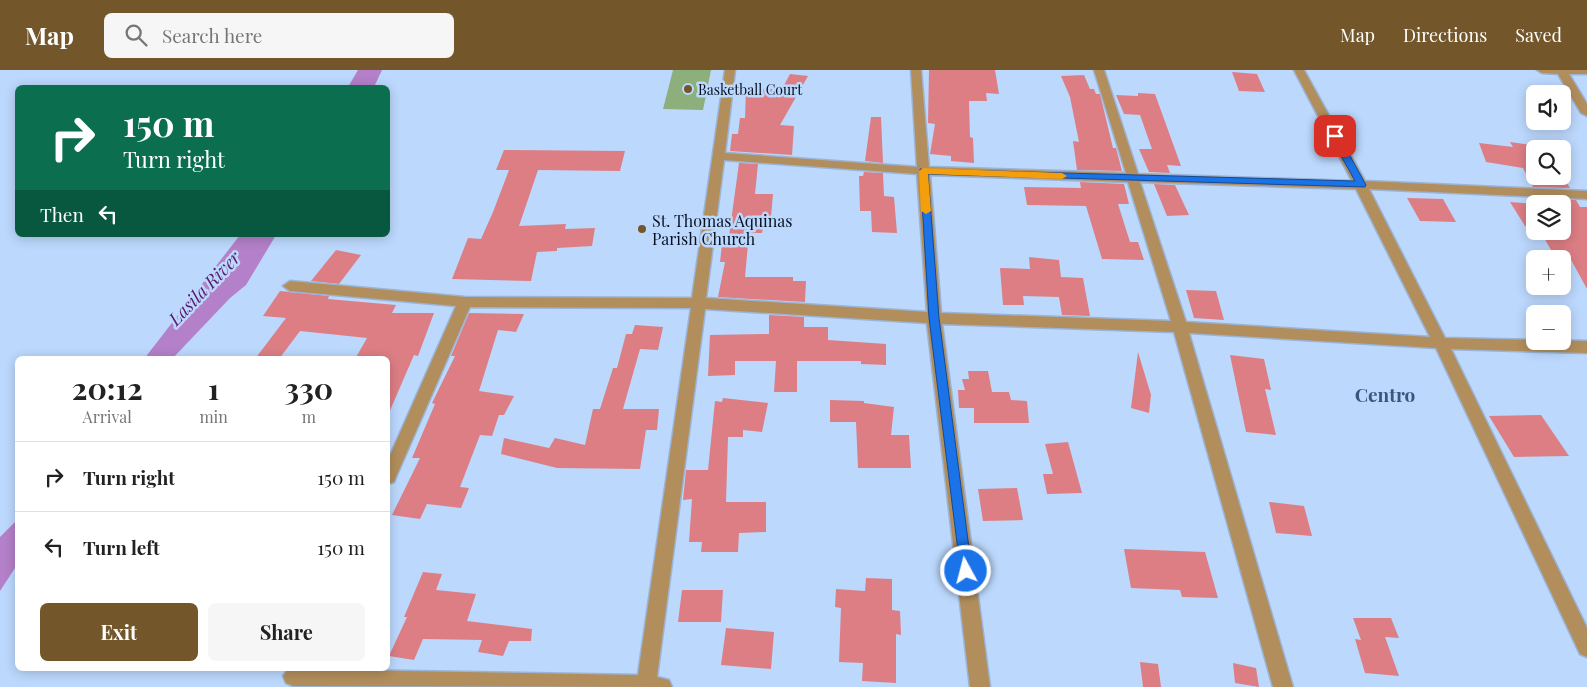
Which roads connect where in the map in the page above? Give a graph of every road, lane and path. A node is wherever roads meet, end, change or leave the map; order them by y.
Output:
1 (730, 70) edge
2 (916, 70) edge
3 (1099, 70) edge
4 (1299, 70) edge
5 (1542, 70) edge
6 (1561, 70) edge
7 (1587, 71) edge
8 (1587, 113) edge
9 (718, 156) junction
10 (923, 171) junction
11 (1133, 179) junction
12 (1362, 185) junction
13 (1587, 195) edge
14 (290, 286) dead end
15 (465, 302) junction
16 (697, 303) junction
17 (934, 318) junction
18 (1180, 327) junction
19 (1442, 343) junction
20 (1587, 347) edge
21 (390, 473) edge
22 (1587, 648) edge
23 (292, 677) edge
24 (652, 686) edge
25 (980, 687) edge
26 (1283, 687) edge

1 - 9 street
2 - 10 street
3 - 11 street
4 - 12 street
5 - 6 street
6 - 7 street
6 - 8 street
9 - 10 street
9 - 16 street
10 - 11 street
10 - 17 street
11 - 12 street
11 - 18 street
12 - 13 street
12 - 19 street
14 - 15 street
15 - 16 street
15 - 21 street
16 - 17 street
16 - 24 street
17 - 18 street
17 - 25 street
18 - 19 street
18 - 26 street
19 - 20 street
19 - 22 street
23 - 24 street

